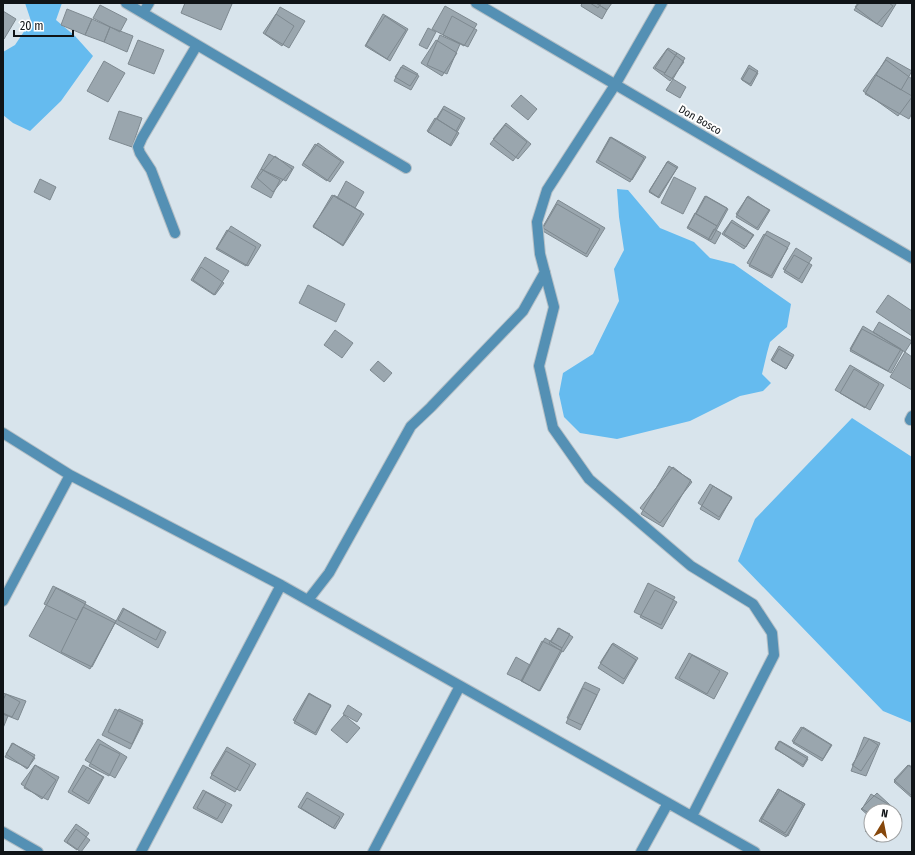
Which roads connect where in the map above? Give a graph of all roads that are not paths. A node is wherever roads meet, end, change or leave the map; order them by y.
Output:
1 (126, 3) edge
2 (149, 3) edge
3 (476, 3) edge
4 (662, 3) edge
5 (143, 13) junction
6 (197, 45) junction
7 (615, 85) junction
8 (406, 168) dead end
9 (175, 232) dead end
10 (912, 258) edge
11 (545, 272) junction
12 (3, 433) edge
13 (70, 475) junction
14 (281, 585) junction
15 (308, 600) junction
16 (3, 601) edge
17 (460, 686) junction
18 (668, 803) junction
19 (692, 816) junction
20 (3, 832) edge
21 (38, 852) edge
22 (141, 852) edge
23 (373, 852) edge
24 (641, 852) edge
25 (755, 852) edge

1 - 5 street
2 - 5 street
3 - 7 street, Don Bosco
4 - 7 street
5 - 6 street
6 - 8 street
6 - 9 street
7 - 10 street, Don Bosco
7 - 11 street
11 - 15 street
11 - 19 street
12 - 13 street
13 - 14 street
13 - 16 street
14 - 15 street
14 - 22 street
15 - 17 street
17 - 18 street
17 - 23 street
18 - 19 street
18 - 24 street
19 - 25 street
20 - 21 street

